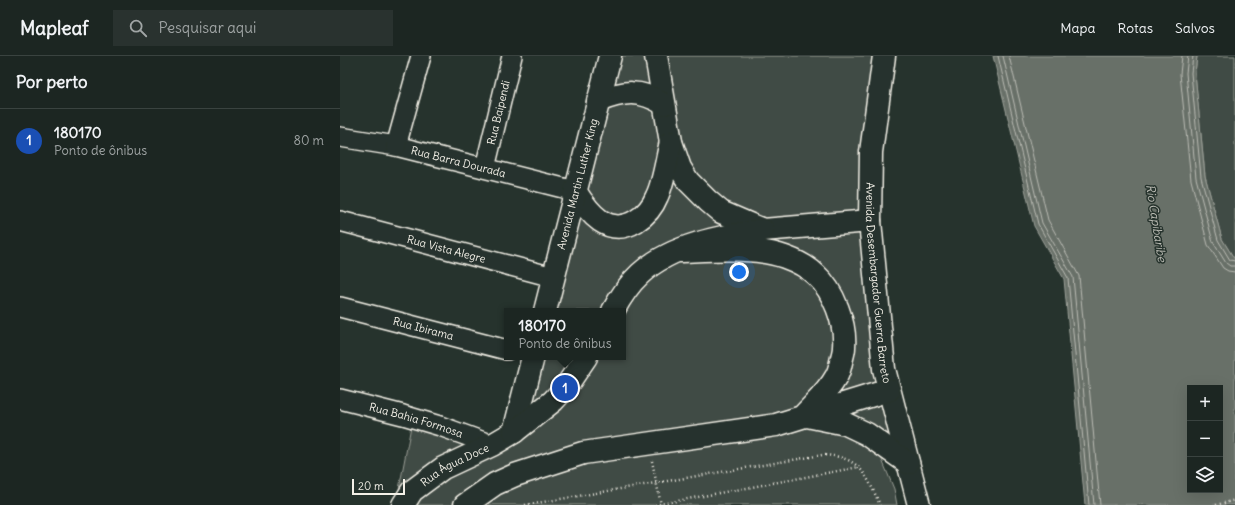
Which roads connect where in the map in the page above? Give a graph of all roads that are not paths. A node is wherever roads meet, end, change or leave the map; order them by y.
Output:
1 (421, 56) edge
2 (512, 56) edge
3 (610, 56) edge
4 (656, 56) edge
5 (884, 56) edge
6 (598, 101) junction
7 (664, 104) junction
8 (340, 137) edge
9 (671, 142) junction
10 (396, 146) junction
11 (485, 168) junction
12 (575, 191) junction
13 (340, 221) edge
14 (870, 221) junction
15 (763, 230) junction
16 (679, 251) junction
17 (553, 277) junction
18 (340, 307) edge
19 (546, 308) edge
20 (615, 308) edge
21 (504, 349) edge
22 (532, 360) edge
23 (584, 360) edge
24 (889, 390) junction
25 (340, 399) edge
26 (803, 417) junction
27 (514, 432) junction
28 (492, 445) junction
29 (908, 463) junction
30 (403, 505) edge
31 (465, 505) edge
32 (919, 505) edge

1 - 10 street
2 - 11 street, Rua Baipendi
3 - 6 main road, Avenida Martin Luther King
4 - 7 main road
5 - 14 main road, Avenida Desembargador Guerra Barreto
6 - 7 main road
6 - 12 main road, Avenida Martin Luther King
7 - 9 main road
8 - 10 street, Rua Barra Dourada
9 - 12 main road
9 - 15 main road
10 - 11 street, Rua Barra Dourada
11 - 12 street, Rua Barra Dourada
12 - 17 main road, Avenida Martin Luther King
13 - 17 street, Rua Vista Alegre
14 - 15 main road
14 - 24 main road, Avenida Desembargador Guerra Barreto
15 - 16 main road
16 - 20 main road
16 - 26 main road
17 - 19 main road, Avenida Martin Luther King
18 - 21 street, Rua Ibirama
22 - 27 main road
23 - 27 main road, Rua Água Doce
24 - 26 main road
24 - 29 main road, Avenida Desembargador Guerra Barreto
25 - 28 street, Rua Bahia Formosa
26 - 29 main road
26 - 31 main road
27 - 28 main road, Rua Água Doce
28 - 30 main road, Rua Água Doce
29 - 32 main road, Avenida Desembargador Guerra Barreto

